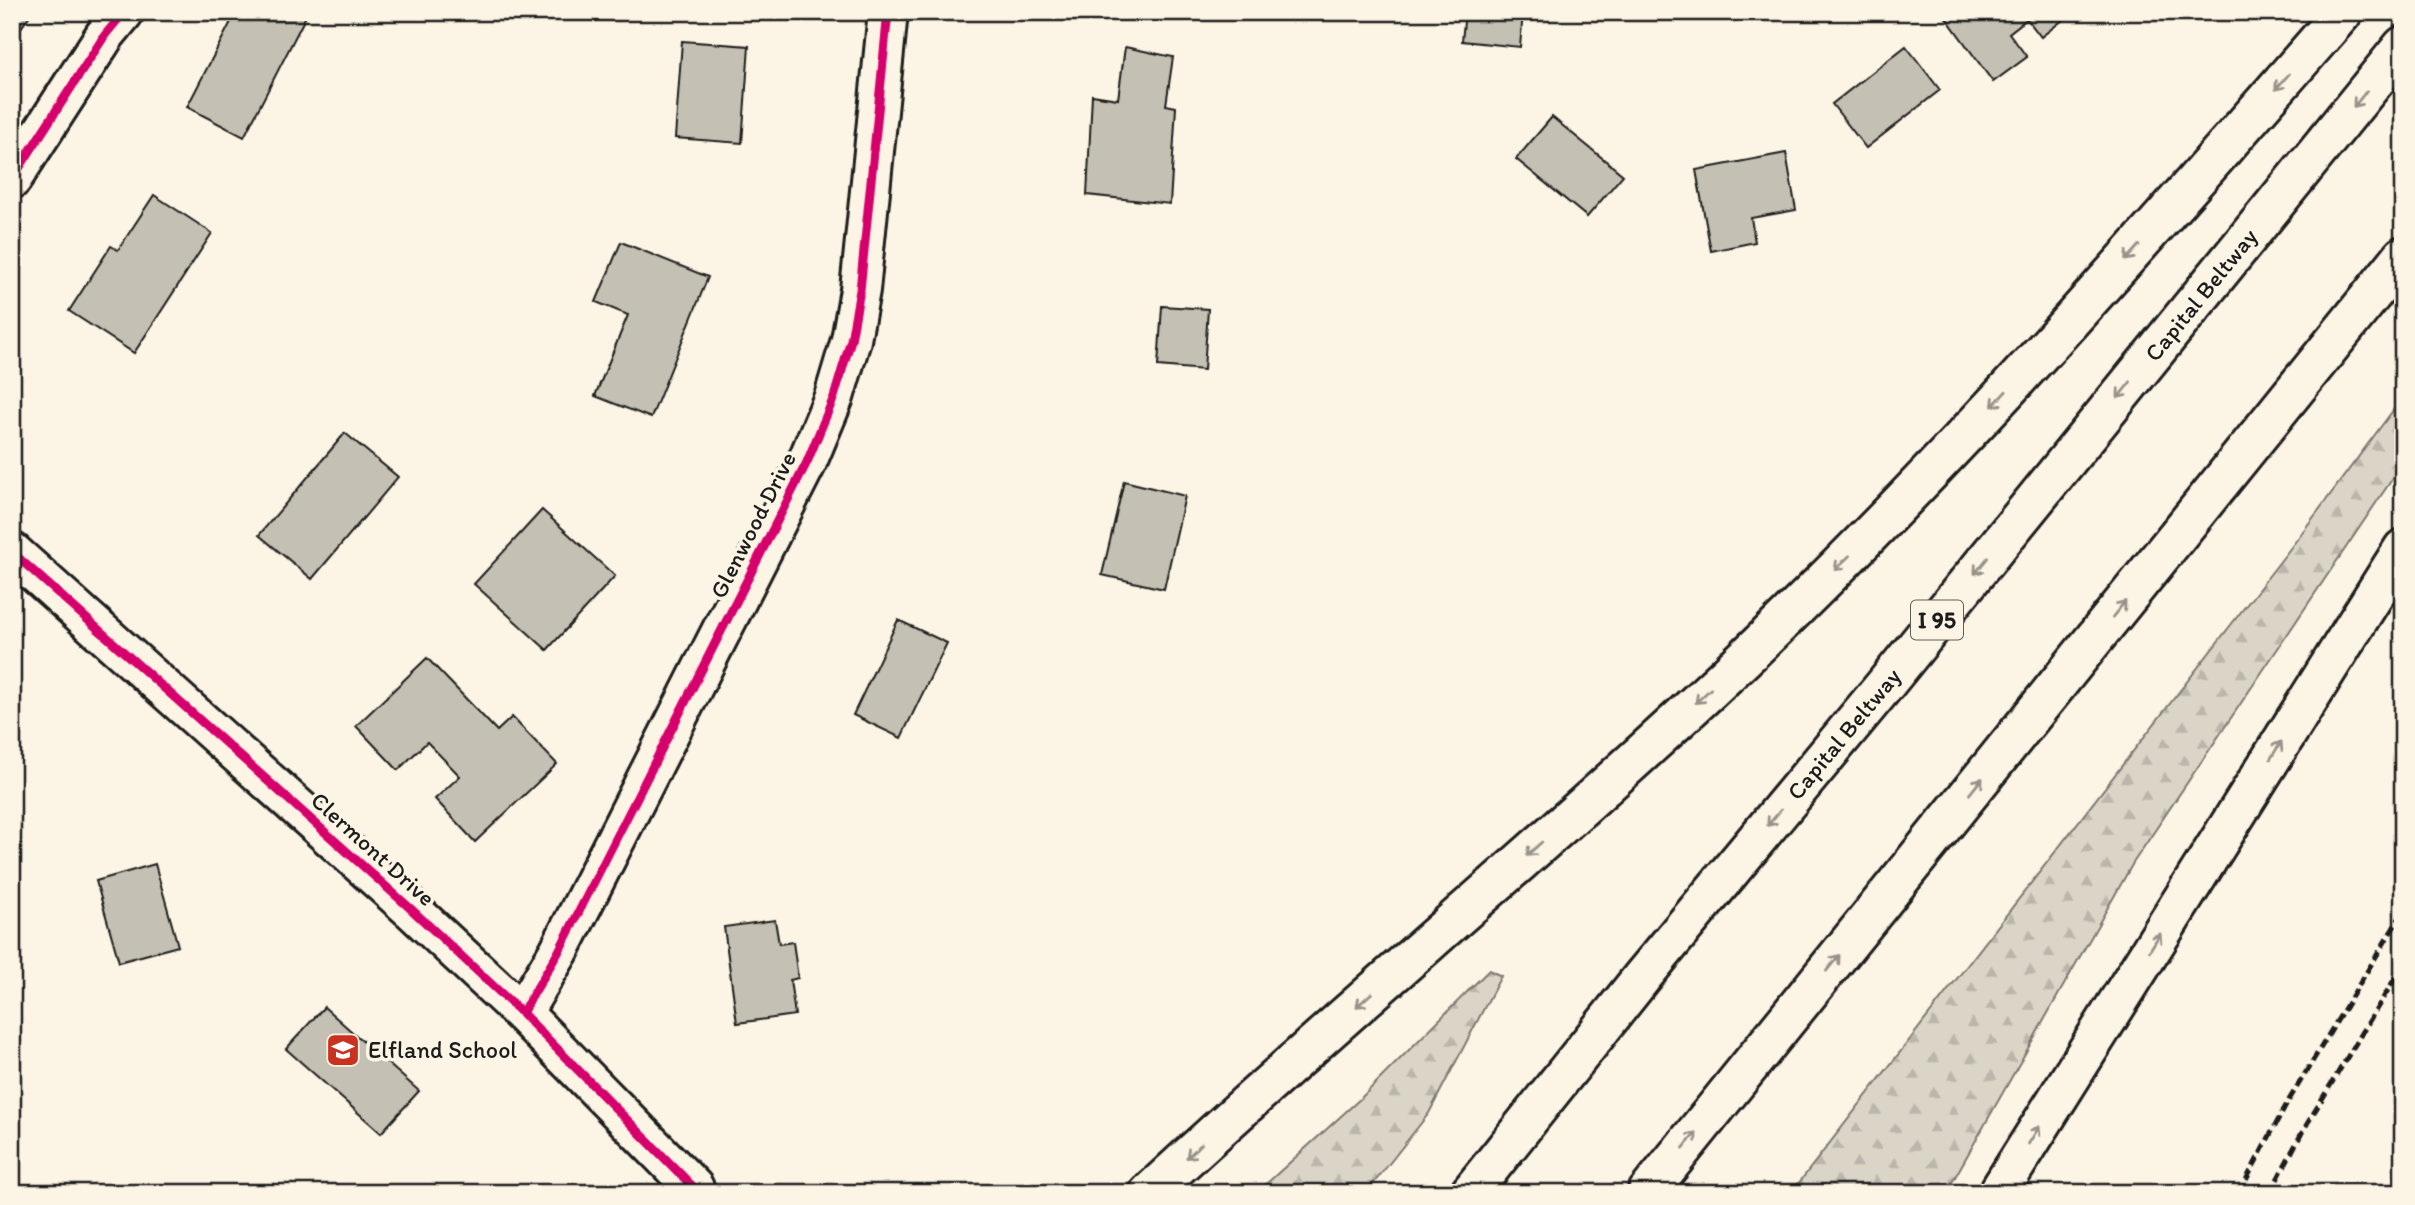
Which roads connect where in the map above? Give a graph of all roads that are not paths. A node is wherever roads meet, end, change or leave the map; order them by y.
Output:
1 (124, 12) edge
2 (888, 12) edge
3 (2343, 12) edge
4 (2403, 46) edge
5 (12, 179) edge
6 (2403, 256) edge
7 (2403, 549) edge
8 (12, 552) edge
9 (522, 1013) junction
10 (694, 1188) dead end
11 (1149, 1193) edge
12 (1470, 1193) edge
13 (1647, 1193) edge
14 (1998, 1193) edge

1 - 5 main road
2 - 9 main road, Glenwood Drive
3 -> 11 main road
4 -> 12 main road, Capital Beltway / I 95
13 -> 6 main road
14 -> 7 main road
8 - 9 main road, Clermont Drive
9 - 10 main road, Clermont Drive

